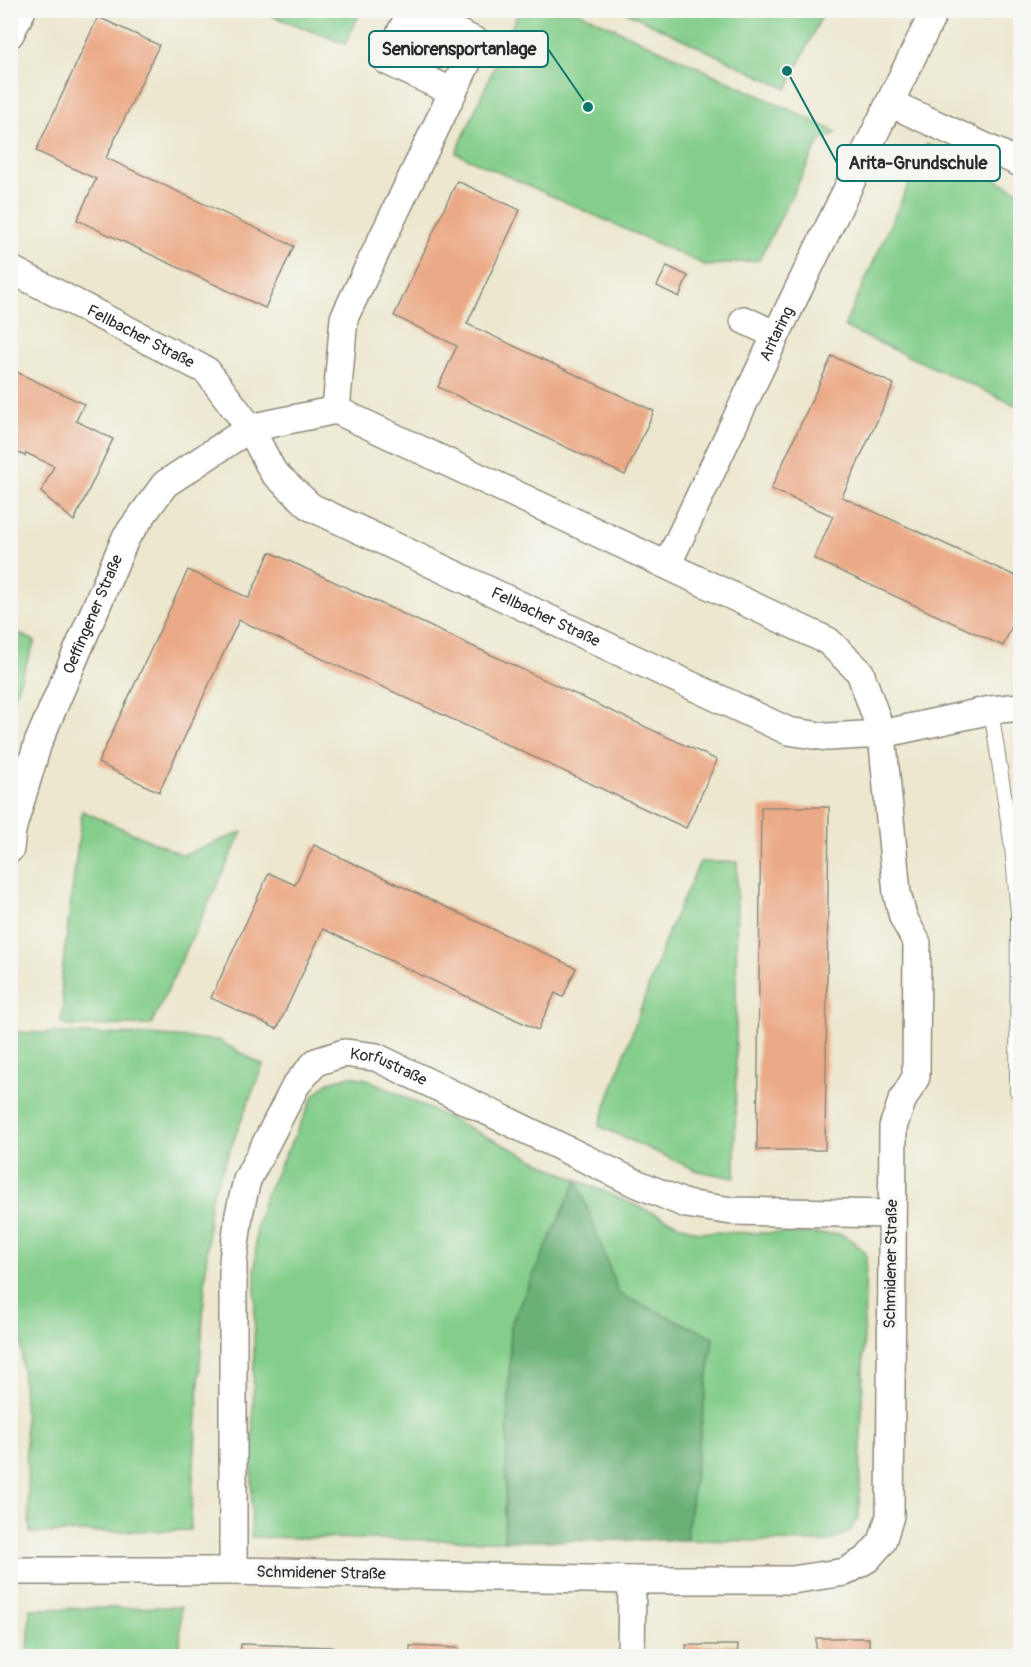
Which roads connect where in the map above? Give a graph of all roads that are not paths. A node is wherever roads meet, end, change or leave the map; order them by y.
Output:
1 (22, 10) edge
2 (935, 10) edge
3 (10, 34) edge
4 (453, 92) dead end
5 (890, 103) junction
6 (1020, 163) edge
7 (10, 269) edge
8 (744, 320) dead end
9 (776, 335) junction
10 (336, 410) junction
11 (250, 428) junction
12 (667, 565) junction
13 (1020, 707) edge
14 (991, 710) junction
15 (882, 734) junction
16 (10, 849) edge
17 (1017, 1091) dead end
18 (891, 1214) junction
19 (10, 1571) edge
20 (234, 1571) junction
21 (632, 1580) junction
22 (632, 1656) edge

1 - 3 street
2 - 5 street, Aritaring
4 - 10 street
5 - 6 street
5 - 9 street, Aritaring
7 - 11 street, Fellbacher Straße
8 - 9 street
9 - 12 street, Aritaring
10 - 11 street
10 - 12 street
11 - 15 street, Fellbacher Straße
11 - 16 street, Oeffingener Straße
12 - 15 street
13 - 14 street, Fellbacher Straße
14 - 15 street, Fellbacher Straße
14 - 17 lane
15 - 18 street, Schmidener Straße
18 - 20 street, Korfustraße
18 - 21 street, Schmidener Straße
19 - 20 street, Schmidener Straße
20 - 21 street, Schmidener Straße
21 - 22 street

